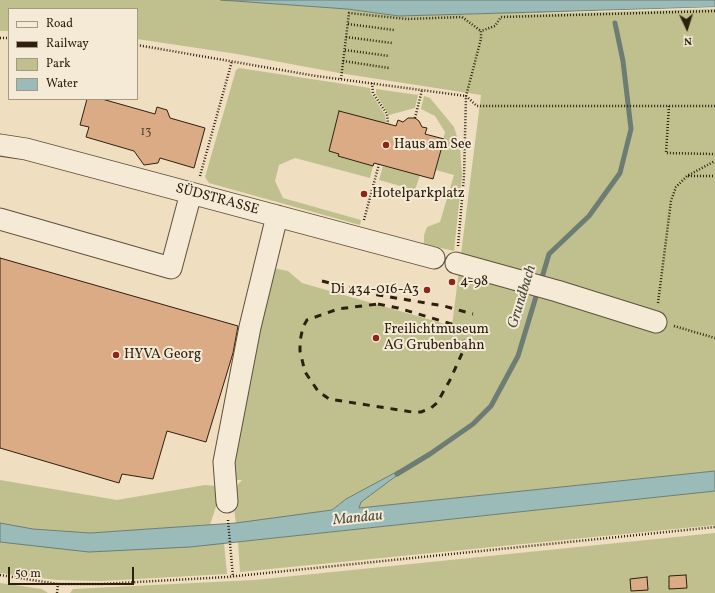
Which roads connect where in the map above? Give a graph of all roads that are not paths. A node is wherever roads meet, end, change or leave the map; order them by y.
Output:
1 (0, 145) edge
2 (193, 194) junction
3 (277, 216) junction
4 (0, 219) edge
5 (434, 258) dead end
6 (456, 263) road end
7 (656, 322) road end
8 (227, 502) road end

1 - 2 street, SÜDSTRASSE
2 - 3 street, SÜDSTRASSE
2 - 4 street
3 - 5 street, SÜDSTRASSE
3 - 8 street
6 - 7 street

